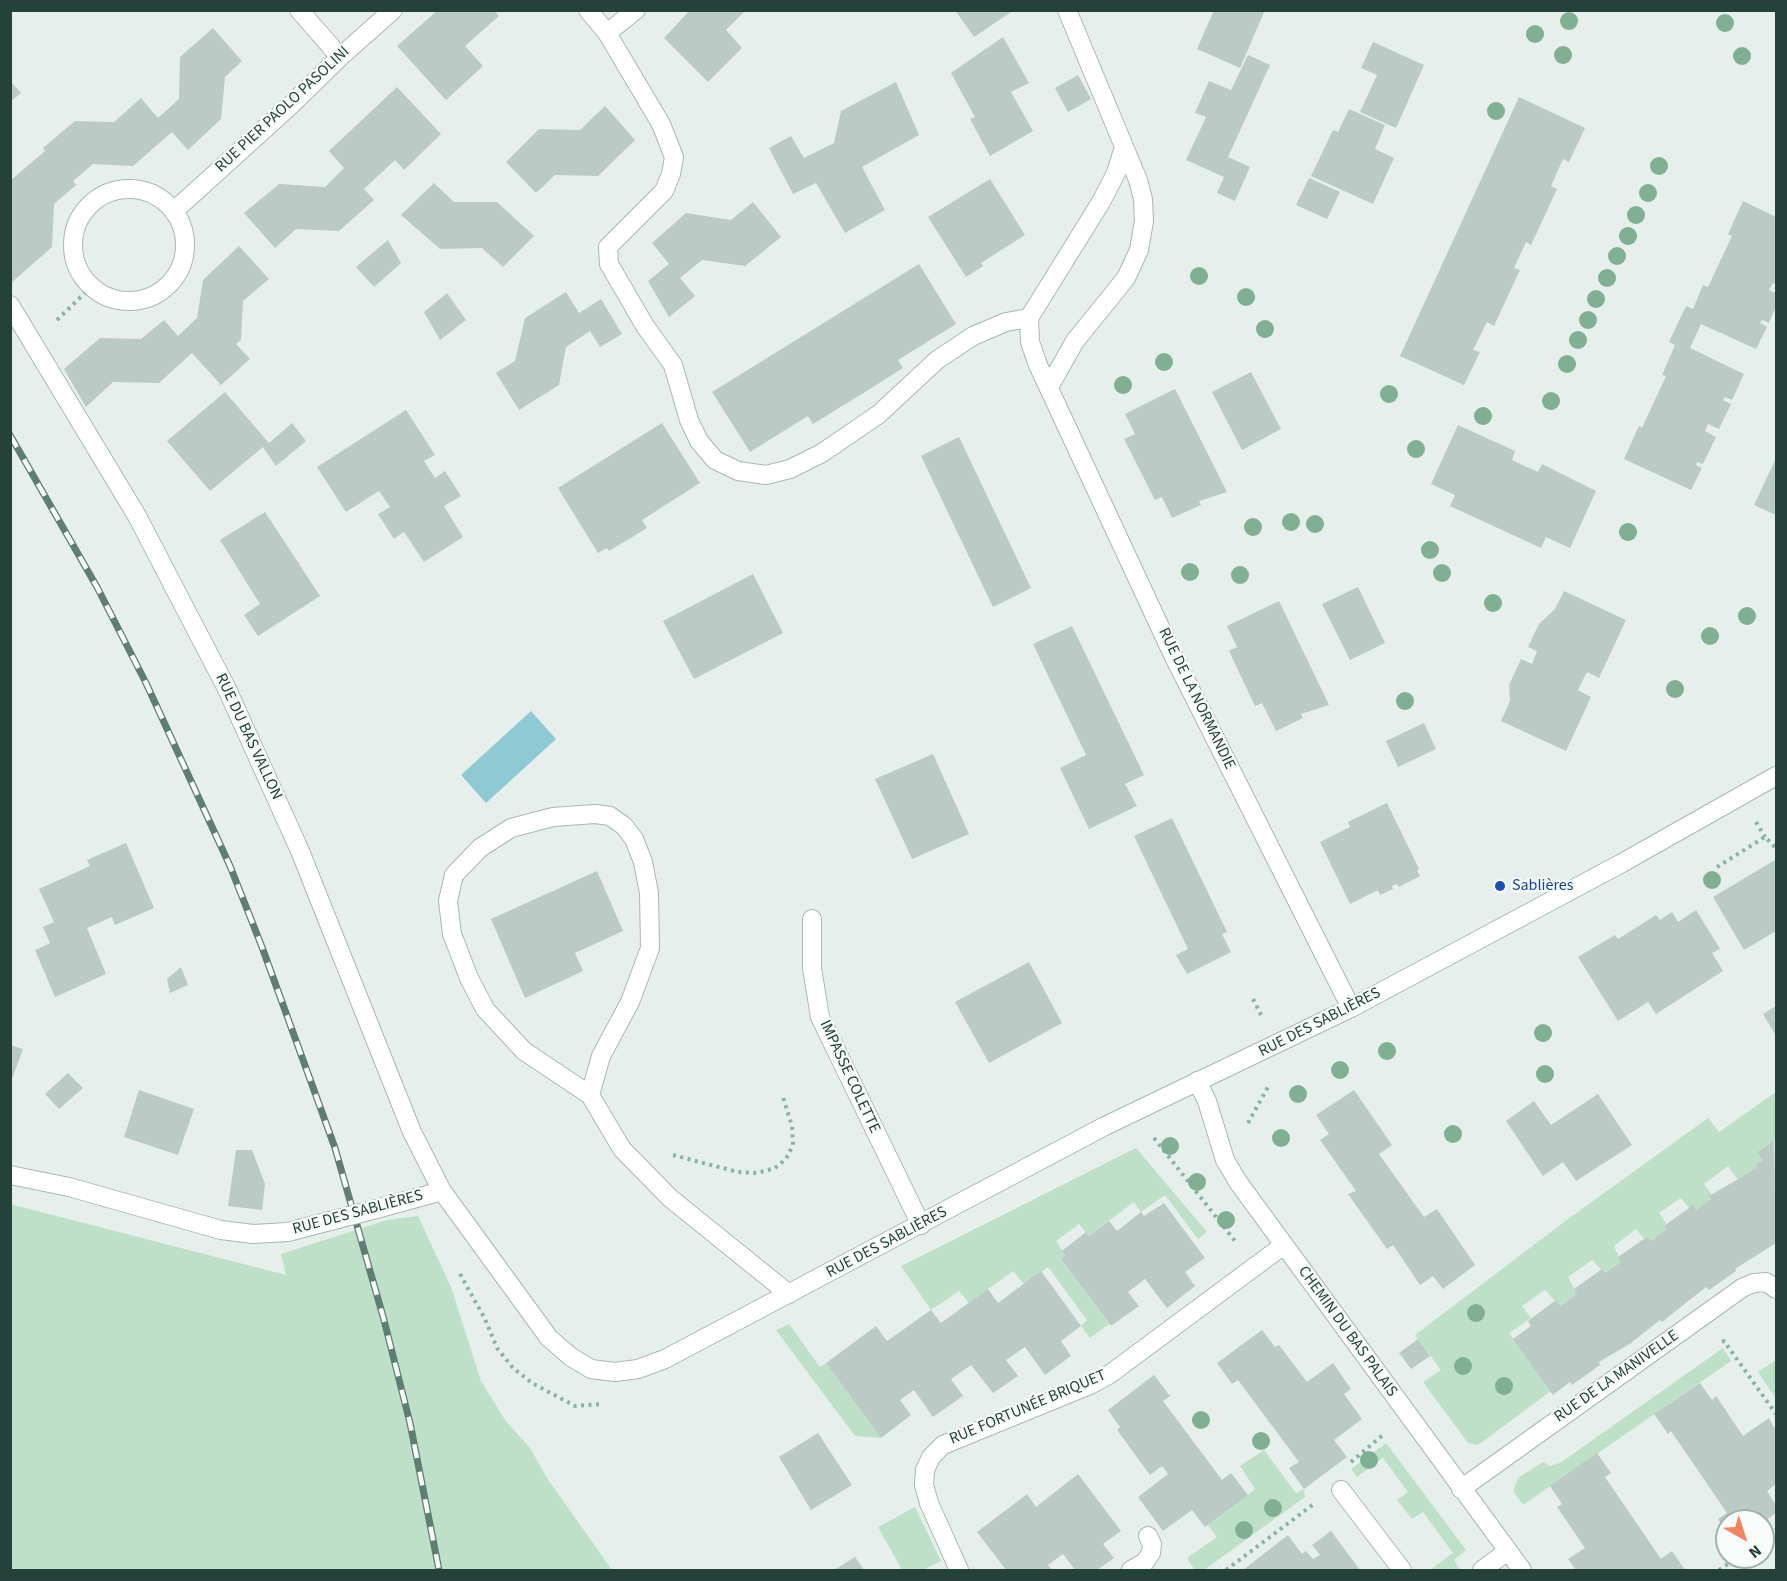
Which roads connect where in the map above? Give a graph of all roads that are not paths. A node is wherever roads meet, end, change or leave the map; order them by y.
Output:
1 (299, 10) edge
2 (393, 10) edge
3 (588, 10) edge
4 (636, 10) edge
5 (1067, 10) edge
6 (607, 33) junction
7 (340, 57) junction
8 (1124, 147) junction
9 (174, 211) junction
10 (10, 305) edge
11 (1029, 318) junction
12 (1049, 387) junction
13 (1776, 777) edge
14 (812, 919) dead end
15 (1351, 1008) junction
16 (1197, 1082) junction
17 (590, 1095) junction
18 (10, 1175) edge
19 (442, 1191) junction
20 (921, 1225) junction
21 (1284, 1245) junction
22 (1776, 1289) edge
23 (789, 1294) junction
24 (1461, 1489) junction
25 (1341, 1491) dead end
26 (1148, 1536) dead end
27 (1508, 1551) junction
28 (959, 1570) edge
29 (1131, 1570) edge
30 (1402, 1570) edge
31 (1482, 1570) edge
32 (1522, 1570) edge

1 - 7 street
2 - 7 street, RUE PIER PAOLO PASOLINI
3 - 6 street
4 - 6 street
5 - 8 street
6 - 11 street
7 - 9 street, RUE PIER PAOLO PASOLINI
8 - 11 street
8 - 12 street
9 - 9 street
10 - 19 street, RUE DU BAS VALLON
11 - 12 street, RUE DE LA NORMANDIE
12 - 15 street, RUE DE LA NORMANDIE
13 - 15 street, RUE DES SABLIÈRES
14 - 20 street, IMPASSE COLETTE
15 - 16 street, RUE DES SABLIÈRES
16 - 20 street, RUE DES SABLIÈRES
16 - 21 street, CHEMIN DU BAS PALAIS
17 - 17 street
17 - 23 street
18 - 19 street, RUE DES SABLIÈRES, bridge
19 - 23 street, RUE DES SABLIÈRES
20 - 23 street, RUE DES SABLIÈRES
21 - 24 street, CHEMIN DU BAS PALAIS
21 - 28 street, RUE FORTUNÉE BRIQUET
22 - 24 street, RUE DE LA MANIVELLE
24 - 27 street, CHEMIN DU BAS PALAIS
25 - 30 street
26 - 29 street
27 - 31 street
27 - 32 street, CHEMIN DU BAS PALAIS

